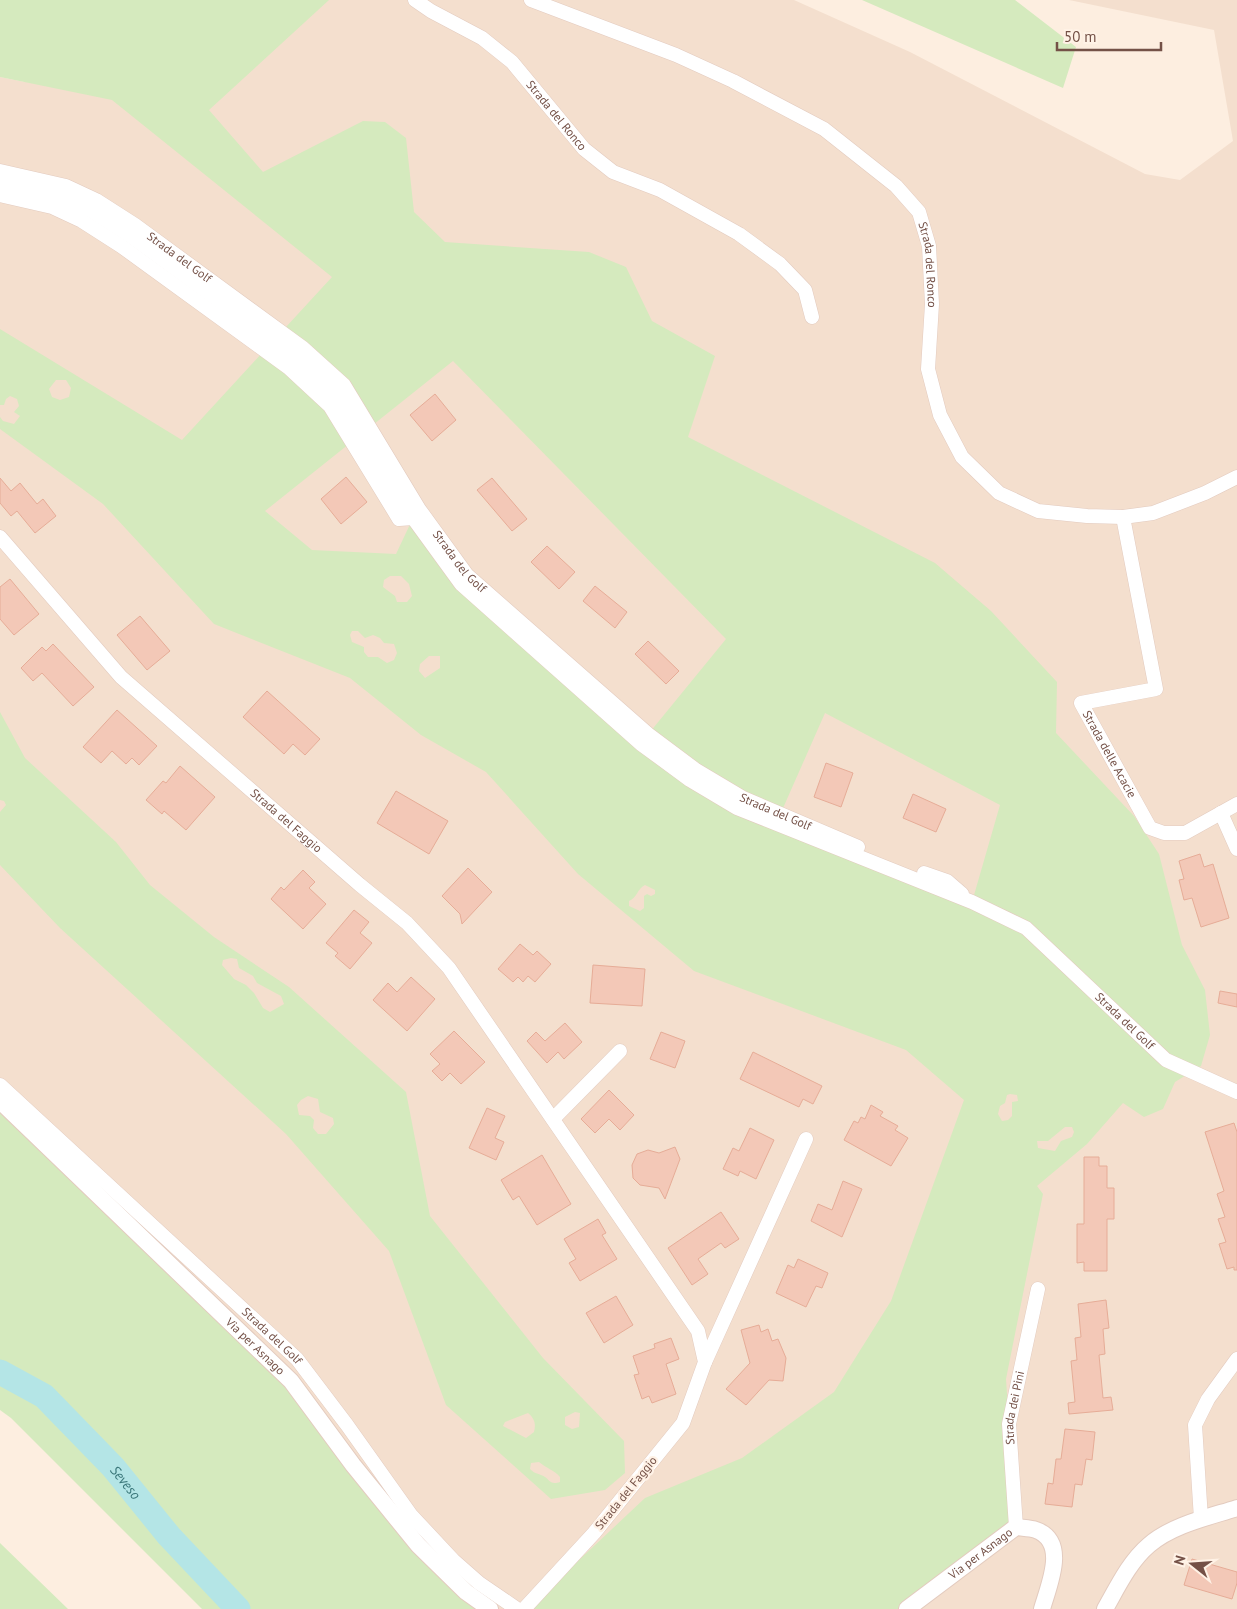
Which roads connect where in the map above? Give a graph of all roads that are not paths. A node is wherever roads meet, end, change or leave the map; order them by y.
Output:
1 (415, 0) edge
2 (532, 0) edge
3 (0, 171) edge
4 (0, 183) edge
5 (0, 195) edge
6 (812, 316) dead end
7 (1237, 477) edge
8 (1124, 516) junction
9 (413, 518) junction
10 (0, 538) edge
11 (1237, 804) edge
12 (1221, 813) junction
13 (1237, 849) edge
14 (972, 902) junction
15 (620, 1051) dead end
16 (0, 1085) edge
17 (1237, 1092) edge
18 (0, 1101) edge
19 (553, 1119) junction
20 (806, 1139) dead end
21 (1038, 1289) dead end
22 (1237, 1359) edge
23 (705, 1362) junction
24 (1237, 1508) edge
25 (1201, 1519) junction
26 (1016, 1527) junction
27 (490, 1609) edge
28 (517, 1609) edge
29 (524, 1609) edge
30 (907, 1609) edge
31 (1042, 1609) edge
32 (1105, 1609) edge

1 - 6 street, Strada del Ronco
2 - 8 street, Strada del Ronco
3 - 14 street, Strada del Golf
4 - 9 street, Strada del Golf
5 - 9 street, Strada del Golf
7 - 8 street, Strada del Ronco
8 - 12 street, Strada delle Acacie
9 - 14 street, Strada del Golf
10 - 19 street, Strada del Faggio
11 - 12 street, Strada delle Acacie
12 - 13 street
14 - 17 street, Strada del Golf
15 - 19 street
16 - 28 street, Strada del Golf
18 - 27 street, Via per Asnago
19 - 23 street, Strada del Faggio
20 - 23 street, Strada del Faggio
21 - 26 street, Strada dei Pini
22 - 25 street
23 - 29 street, Strada del Faggio
24 - 25 street
25 - 32 street
26 - 30 street, Via per Asnago
26 - 31 street, Via per Asnago

